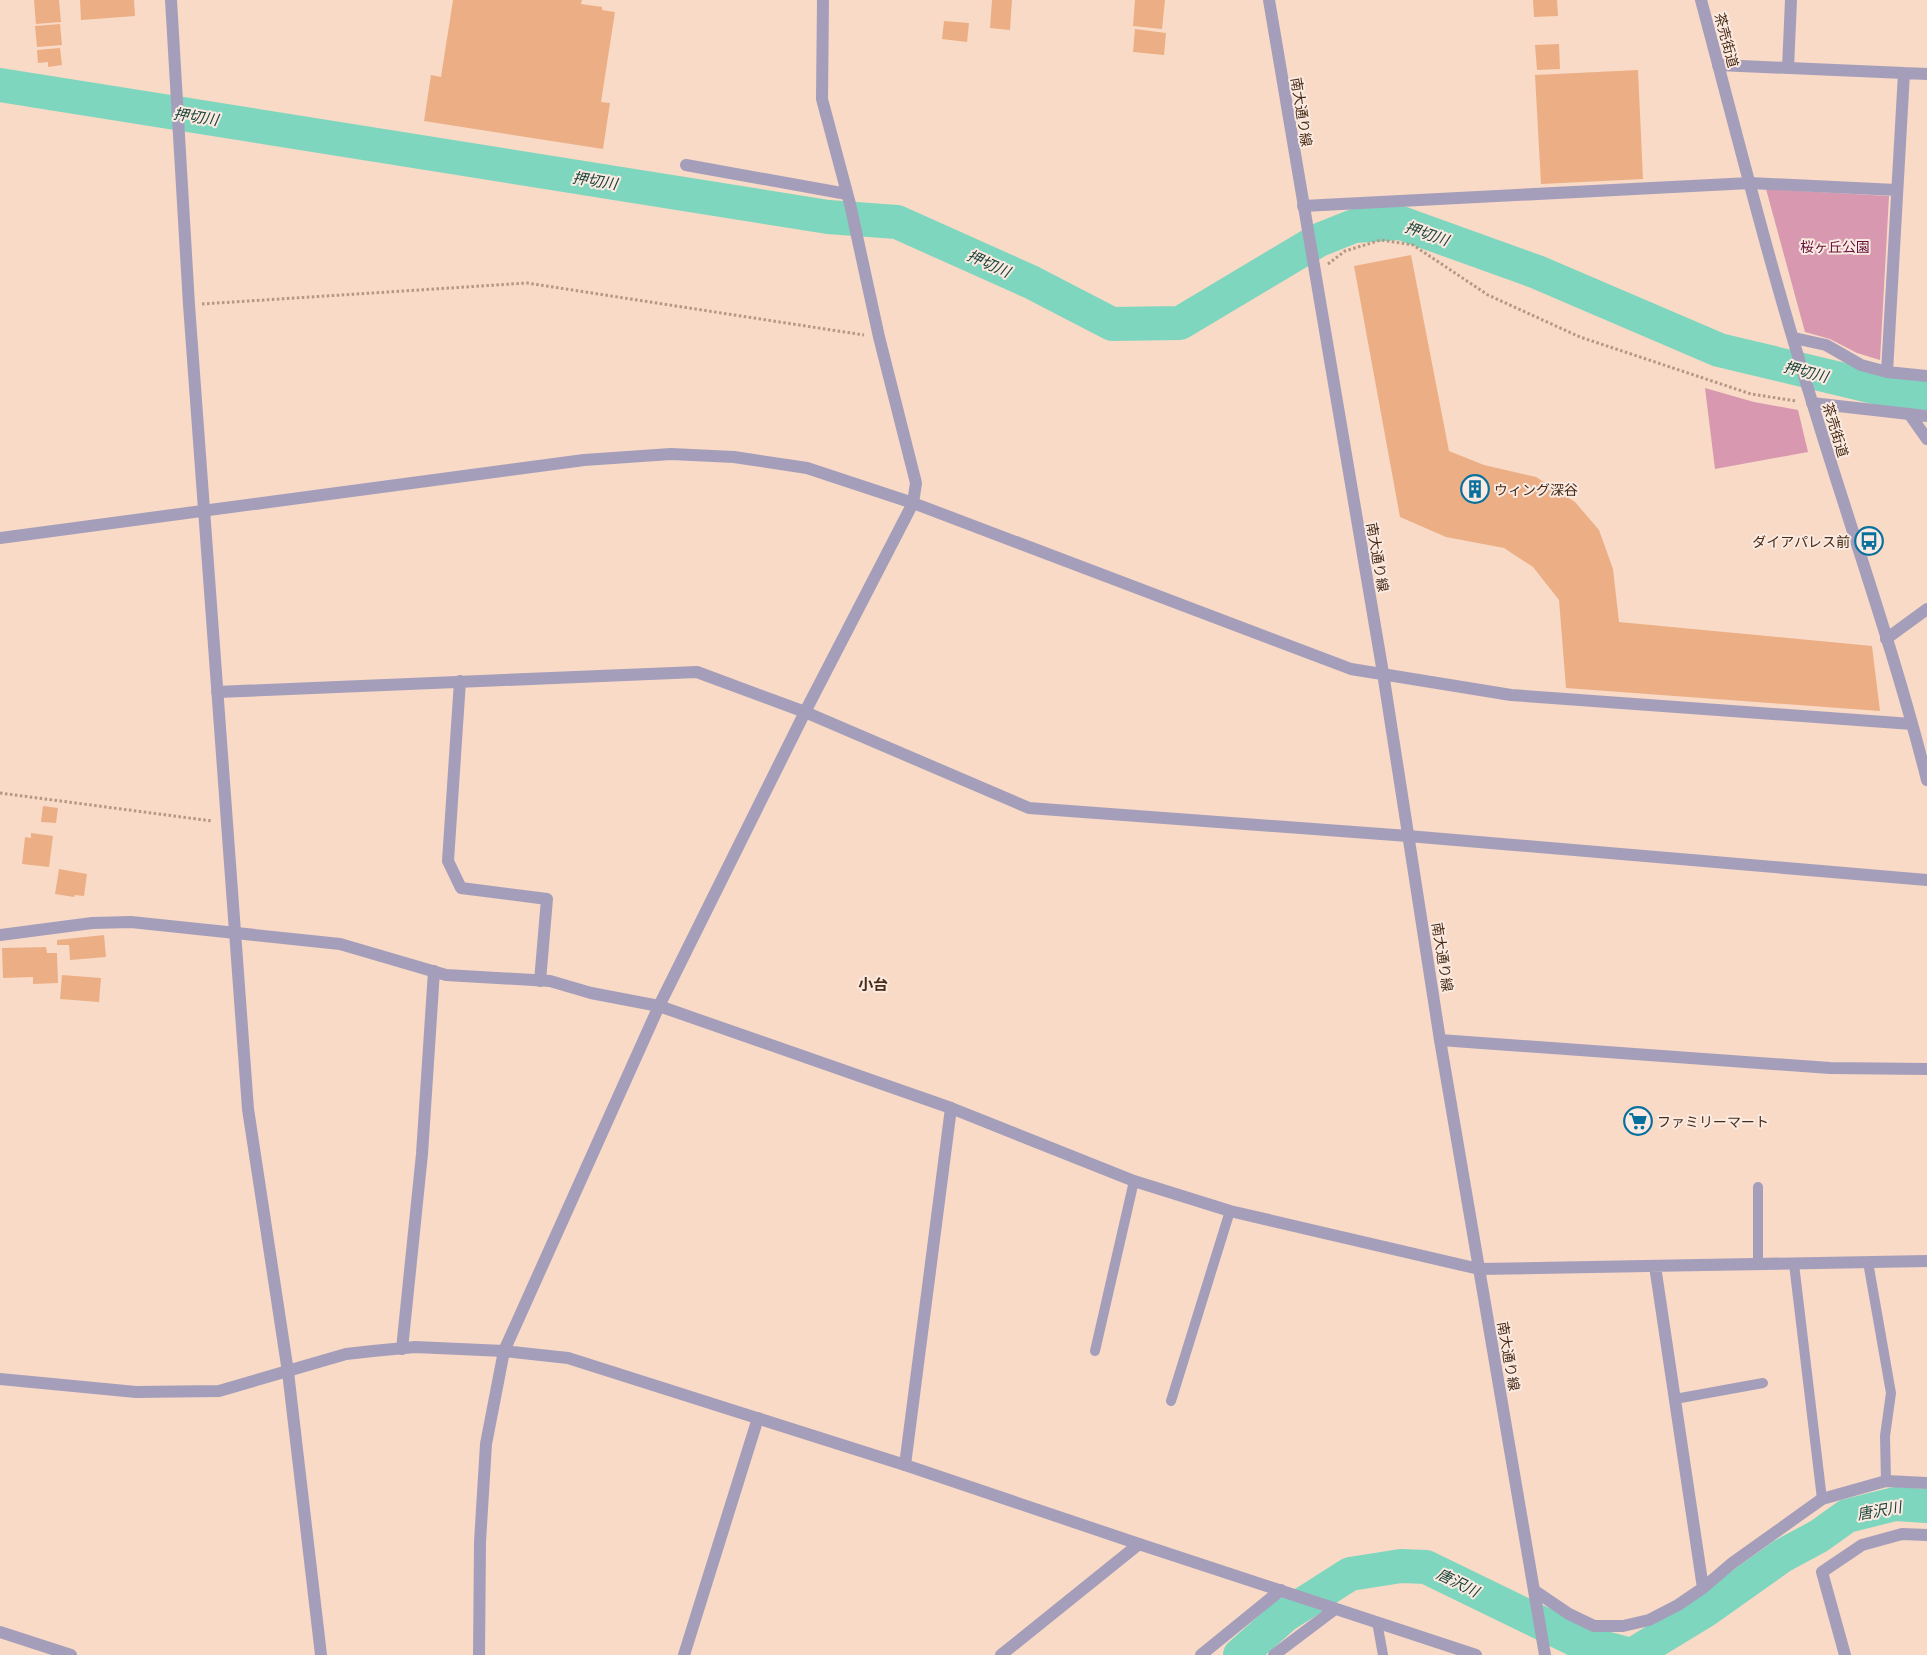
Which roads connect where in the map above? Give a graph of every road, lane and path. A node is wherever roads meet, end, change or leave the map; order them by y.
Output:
1 (171, 0) edge
2 (823, 0) edge
3 (1269, 0) edge
4 (1701, 0) edge
5 (1791, 0) edge
6 (1718, 65) junction
7 (1788, 68) junction
8 (1904, 73) junction
9 (1927, 74) edge
10 (686, 165) dead end
11 (1750, 183) junction
12 (1896, 190) junction
13 (849, 199) junction
14 (1302, 206) junction
15 (1314, 270) junction
16 (189, 305) junction
17 (879, 338) junction
18 (1795, 344) junction
19 (1887, 372) junction
20 (1927, 376) edge
21 (1810, 397) junction
22 (1910, 415) junction
23 (1927, 416) edge
24 (1927, 439) edge
25 (913, 503) junction
26 (205, 511) junction
27 (0, 538) edge
28 (1927, 609) edge
29 (1886, 639) junction
30 (1383, 673) junction
31 (460, 681) junction
32 (217, 692) junction
33 (806, 712) junction
34 (1912, 724) junction
35 (1926, 773) edge
36 (0, 793) edge
37 (226, 823) junction
38 (1408, 836) junction
39 (1927, 880) edge
40 (235, 933) junction
41 (0, 935) edge
42 (434, 971) junction
43 (540, 980) junction
44 (659, 1006) junction
45 (1440, 1040) junction
46 (1927, 1069) edge
47 (951, 1108) junction
48 (1134, 1182) junction
49 (1758, 1187) dead end
50 (1230, 1211) junction
51 (1927, 1261) edge
52 (1868, 1262) junction
53 (1758, 1264) junction
54 (1794, 1264) junction
55 (1655, 1266) junction
56 (1479, 1269) junction
57 (402, 1349) junction
58 (504, 1351) junction
59 (1095, 1351) dead end
60 (288, 1372) junction
61 (0, 1379) edge
62 (1763, 1383) dead end
63 (1675, 1399) junction
64 (1172, 1400) dead end
65 (758, 1418) junction
66 (905, 1465) junction
67 (1886, 1482) junction
68 (1927, 1483) edge
69 (1822, 1499) junction
70 (1927, 1534) edge
71 (1139, 1544) junction
72 (1703, 1588) junction
73 (1535, 1591) junction
74 (1286, 1592) junction
75 (1332, 1608) junction
76 (1377, 1622) junction
77 (0, 1632) edge
78 (1545, 1650) edge
79 (71, 1655) edge
80 (320, 1655) edge
81 (479, 1655) edge
82 (684, 1655) edge
83 (1002, 1655) edge
84 (1201, 1655) edge
85 (1274, 1655) edge
86 (1383, 1655) edge
87 (1476, 1655) edge
88 (1844, 1655) edge

1 - 16 street
2 - 13 street
3 - 14 street, 南大通り線
4 - 6 street, 茶売街道
5 - 7 street
6 - 7 street
6 - 11 street, 茶売街道
7 - 8 street
8 - 9 street
8 - 12 street
10 - 13 street
11 - 12 street
11 - 14 street
11 - 18 street, 茶売街道
12 - 19 street
13 - 17 street
14 - 15 street, 南大通り線
15 - 21 path
15 - 30 street, 南大通り線
16 - 17 path
16 - 26 street
17 - 25 street
18 - 19 street
18 - 21 street, 茶売街道
19 - 20 street
21 - 22 street
21 - 29 street, 茶売街道
22 - 23 street
22 - 24 street
25 - 26 street
25 - 30 street
25 - 33 street
26 - 27 street
26 - 32 street
28 - 29 street
29 - 34 street, 茶売街道
30 - 34 street
30 - 38 street, 南大通り線
31 - 32 street
31 - 33 street
31 - 43 street
32 - 37 street
33 - 38 street
33 - 44 street
34 - 35 street, 茶売街道
36 - 37 path
37 - 40 street
38 - 39 street
38 - 45 street, 南大通り線
40 - 41 street
40 - 42 street
40 - 60 street
42 - 43 street
42 - 57 street
43 - 44 street
44 - 47 street
44 - 58 street
45 - 46 street
45 - 56 street, 南大通り線
47 - 48 street
47 - 66 street
48 - 50 street
48 - 59 lane
49 - 53 lane
50 - 56 street
50 - 64 lane
51 - 52 street
52 - 54 street
52 - 67 lane
53 - 54 street
53 - 55 street
54 - 69 lane
55 - 56 street
55 - 63 street
56 - 73 street, 南大通り線
57 - 58 street
57 - 60 street
58 - 65 street
58 - 81 street
60 - 61 street
60 - 80 street
62 - 63 lane
63 - 72 street
65 - 66 street
65 - 82 street
66 - 71 street
67 - 68 street
67 - 69 street
69 - 72 street
70 - 88 street
71 - 74 street
71 - 83 street
72 - 73 street
73 - 78 street, 南大通り線
74 - 75 street
74 - 84 street
75 - 76 street
75 - 85 street
76 - 86 lane
76 - 87 street
77 - 79 street

